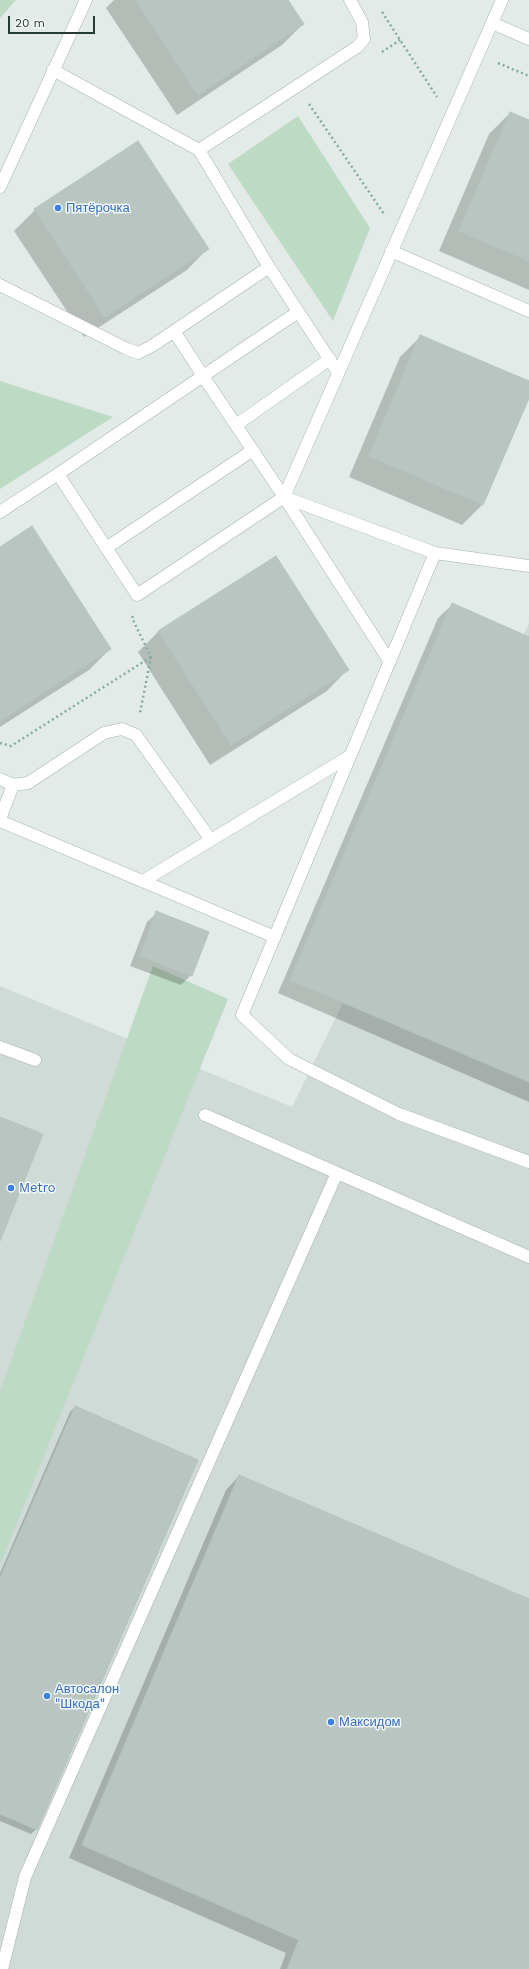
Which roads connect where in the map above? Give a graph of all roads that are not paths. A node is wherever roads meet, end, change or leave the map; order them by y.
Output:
1 (86, 0) edge
2 (350, 0) edge
3 (502, 0) edge
4 (492, 23) junction
5 (529, 39) edge
6 (53, 70) junction
7 (199, 150) junction
8 (0, 187) edge
9 (391, 251) junction
10 (269, 267) junction
11 (0, 285) edge
12 (298, 312) junction
13 (529, 312) edge
14 (174, 331) junction
15 (330, 359) junction
16 (337, 371) junction
17 (202, 376) junction
18 (236, 425) junction
19 (253, 450) junction
20 (58, 474) junction
21 (284, 497) junction
22 (0, 512) edge
23 (106, 548) junction
24 (435, 553) junction
25 (529, 566) edge
26 (390, 662) junction
27 (350, 756) junction
28 (0, 779) edge
29 (13, 785) junction
30 (0, 820) edge
31 (211, 840) junction
32 (143, 881) junction
33 (275, 936) junction
34 (0, 1047) edge
35 (35, 1060) dead end
36 (205, 1115) dead end
37 (529, 1162) edge
38 (337, 1173) junction
39 (529, 1257) edge
40 (2, 1969) edge

1 - 6 lane
2 - 7 lane
3 - 4 lane
4 - 5 lane
4 - 9 lane
6 - 7 lane
6 - 8 lane
7 - 10 lane
9 - 13 lane
9 - 16 lane
10 - 12 lane
10 - 14 lane
11 - 14 lane
12 - 15 lane
12 - 17 lane
14 - 17 lane
15 - 16 lane
15 - 18 lane
16 - 21 lane
17 - 18 lane
17 - 20 lane
18 - 19 lane
19 - 21 lane
19 - 23 lane
20 - 22 lane
20 - 23 lane
21 - 23 lane
21 - 24 lane
21 - 26 lane
24 - 25 lane
24 - 26 lane
26 - 27 lane
27 - 31 lane
27 - 33 lane
28 - 29 lane
29 - 30 lane
29 - 31 lane
30 - 32 lane
31 - 32 lane
32 - 33 lane
33 - 37 lane
34 - 35 lane
36 - 38 lane
38 - 39 lane
38 - 40 lane

